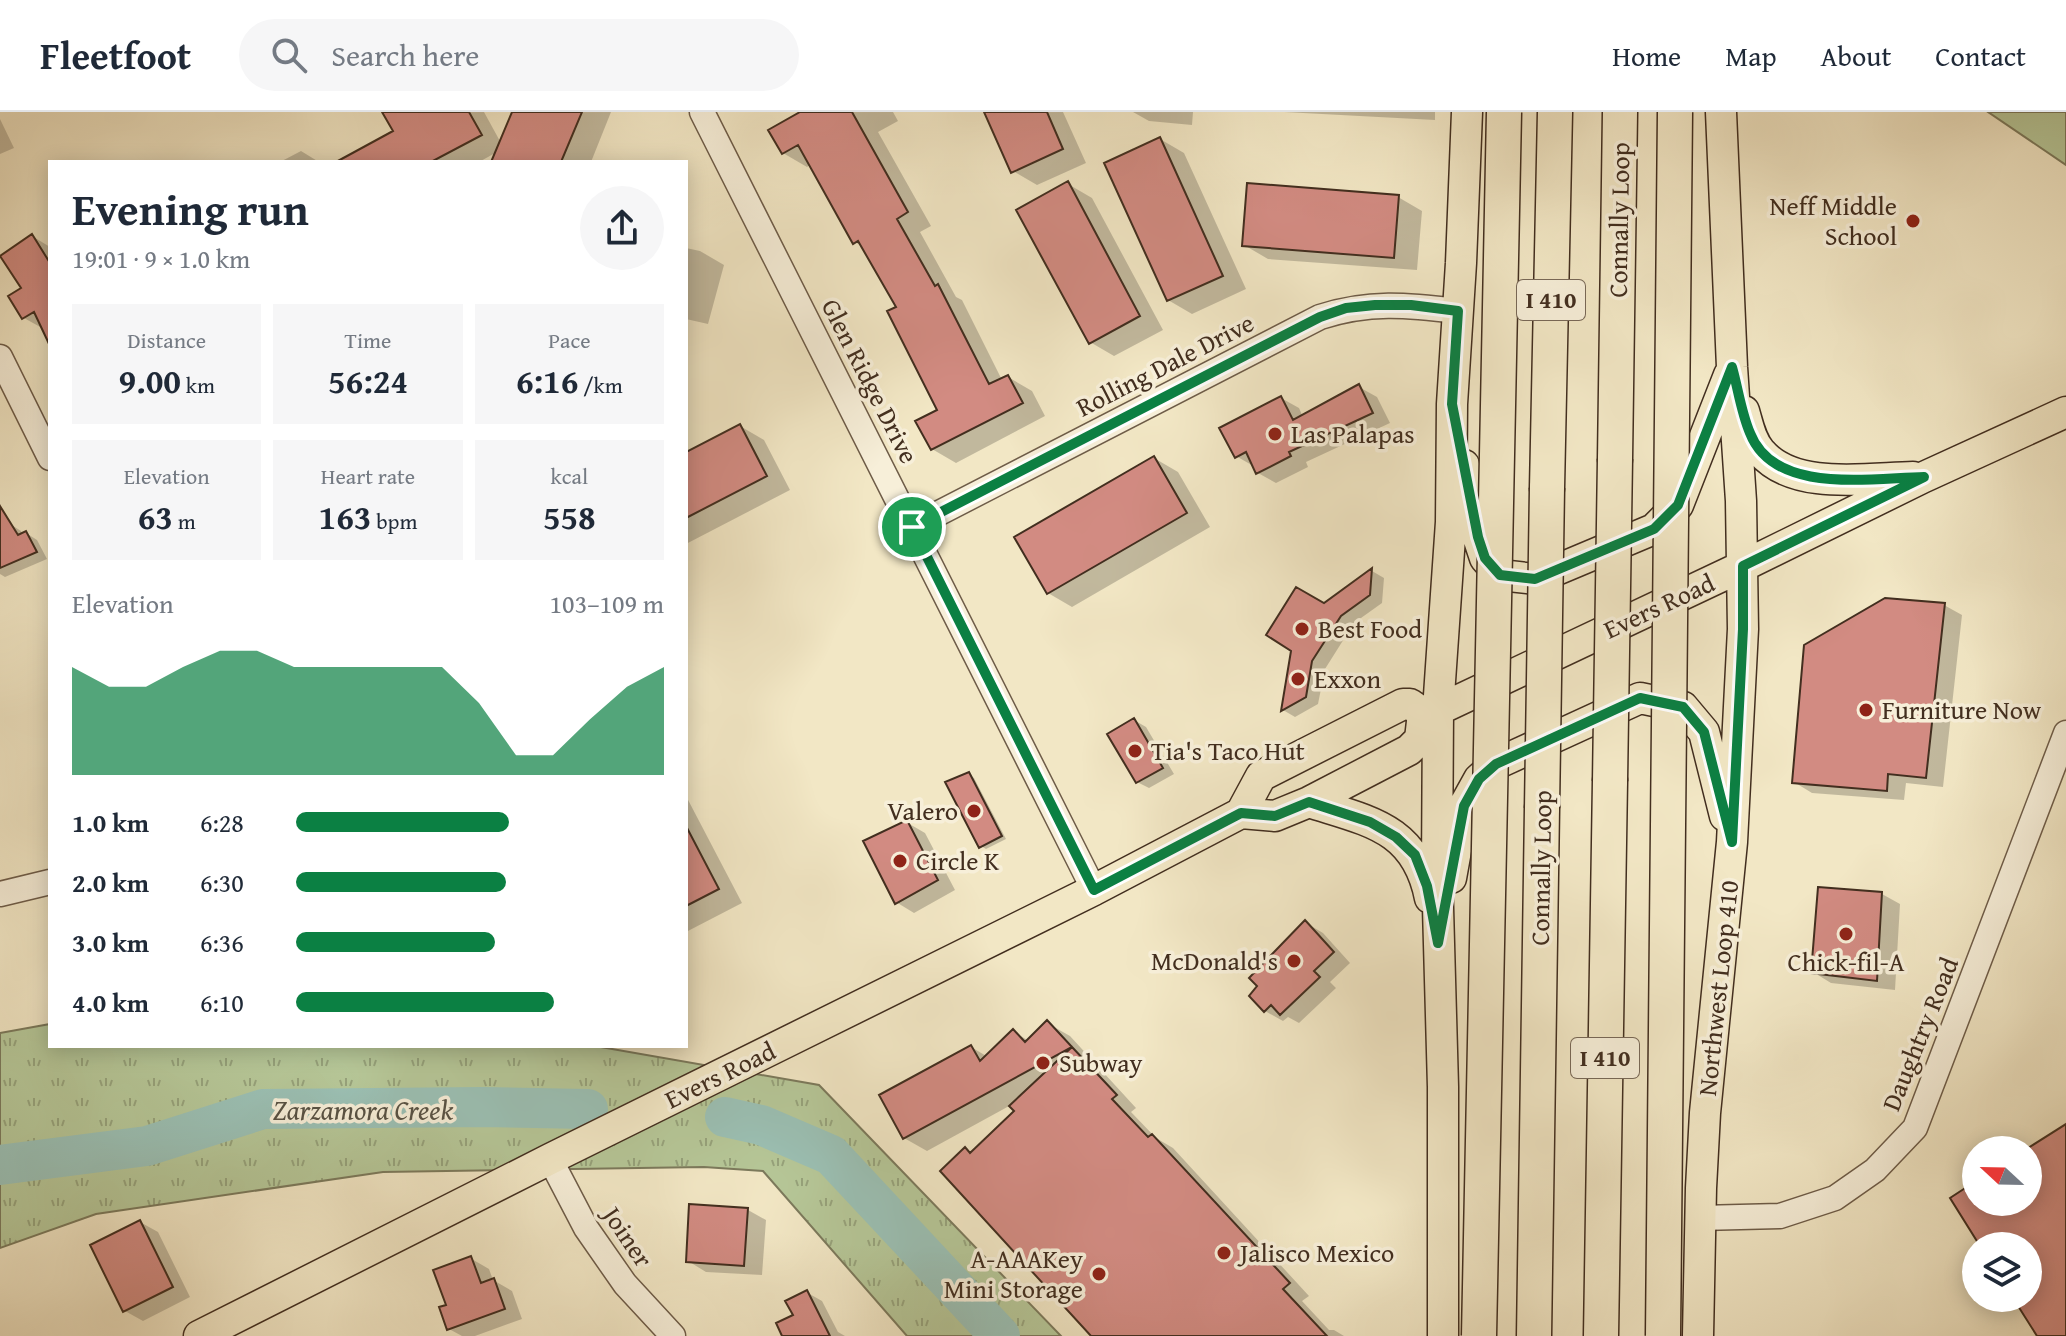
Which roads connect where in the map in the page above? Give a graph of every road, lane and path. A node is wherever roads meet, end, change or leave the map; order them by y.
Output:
1 (702, 112) edge
2 (1467, 112) edge
3 (1504, 112) edge
4 (1555, 112) edge
5 (1620, 112) edge
6 (1634, 112) edge
7 (1675, 112) edge
8 (1721, 112) edge
9 (1620, 156) junction
10 (1458, 311) junction
11 (0, 357) edge
12 (1732, 367) junction
13 (1452, 404) junction
14 (2066, 412) edge
15 (48, 454) edge
16 (1924, 477) junction
17 (912, 527) junction
18 (1743, 566) junction
19 (1431, 711) junction
20 (2066, 733) edge
21 (1309, 802) junction
22 (1241, 813) junction
23 (1732, 842) junction
24 (48, 882) edge
25 (1094, 890) junction
26 (0, 894) edge
27 (1438, 943) junction
28 (550, 1159) junction
29 (1700, 1218) junction
30 (199, 1336) edge
31 (673, 1336) edge
32 (1443, 1336) edge
33 (1479, 1336) edge
34 (1534, 1336) edge
35 (1601, 1336) edge
36 (1663, 1336) edge
37 (1698, 1336) edge

1 - 17 street, Glen Ridge Drive
2 - 10 main road
3 - 33 highway, bridge
4 - 34 highway, Connally Loop / I 410, bridge
5 - 9 highway, Connally Loop / I 410
6 - 9 highway
7 - 36 highway, bridge
8 - 12 main road, Northwest Loop 410
9 - 35 highway, Connally Loop / I 410, bridge
10 - 13 main road
10 - 17 street, Rolling Dale Drive
11 - 15 street
12 - 13 main road
12 - 16 main road
12 - 18 main road, Northwest Loop 410
13 - 19 main road
14 - 16 main road, Evers Road
16 - 18 main road, Evers Road
17 - 25 street, Glen Ridge Drive
18 - 19 main road, Evers Road
18 - 23 main road, Northwest Loop 410
19 - 21 main road, Evers Road
19 - 22 main road, Evers Road
19 - 27 main road
20 - 29 street, Daughtry Road
21 - 22 main road, Evers Road
21 - 27 main road
22 - 25 main road, Evers Road
23 - 27 main road
23 - 29 main road, Northwest Loop 410
24 - 26 street
25 - 28 main road, Evers Road
27 - 32 main road
28 - 30 main road, Evers Road
28 - 31 street, Joiner
29 - 37 main road, Northwest Loop 410

